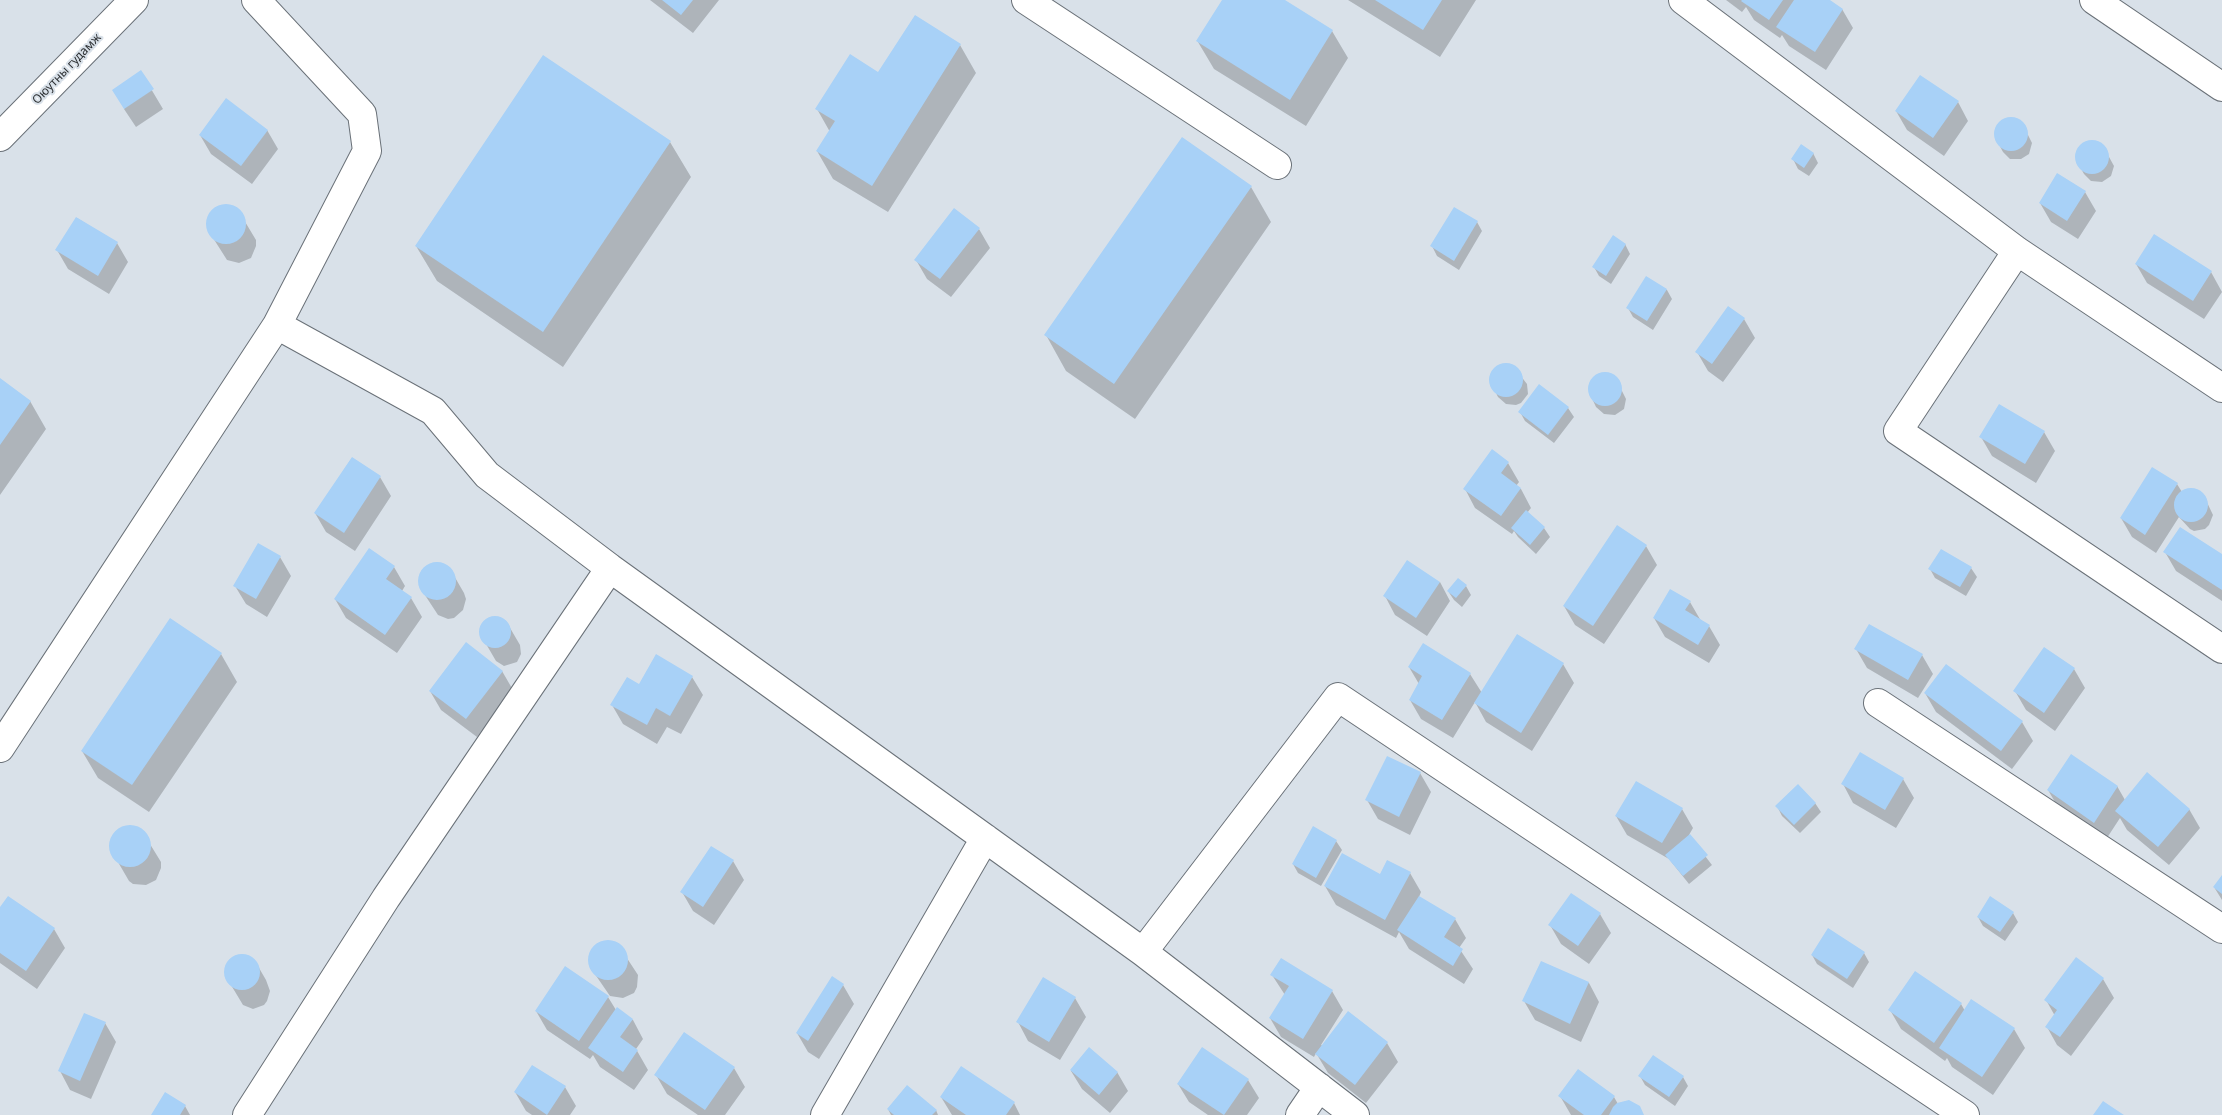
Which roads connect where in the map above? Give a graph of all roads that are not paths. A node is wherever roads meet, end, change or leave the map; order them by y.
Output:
1 (134, 0) edge
2 (256, 0) edge
3 (1026, 0) edge
4 (1683, 0) edge
5 (2094, 0) edge
6 (2222, 87) edge
7 (0, 137) edge
8 (1277, 166) dead end
9 (2016, 251) junction
10 (277, 325) junction
11 (2222, 388) edge
12 (610, 568) junction
13 (2222, 649) edge
14 (1878, 703) dead end
15 (0, 748) edge
16 (985, 838) junction
17 (2222, 930) edge
18 (1143, 952) junction
19 (1319, 1087) junction
20 (247, 1115) edge
21 (825, 1115) edge
22 (1300, 1115) edge
23 (1355, 1115) edge
24 (1965, 1115) edge

1 - 7 street, Оюутны гудамж
2 - 10 street
3 - 8 street
4 - 9 street
5 - 6 street
9 - 11 street
9 - 13 street
10 - 12 street
10 - 15 street
12 - 16 street
12 - 20 street
14 - 17 street
16 - 18 street
16 - 21 street
18 - 19 street
18 - 24 street
19 - 22 street
19 - 23 street

